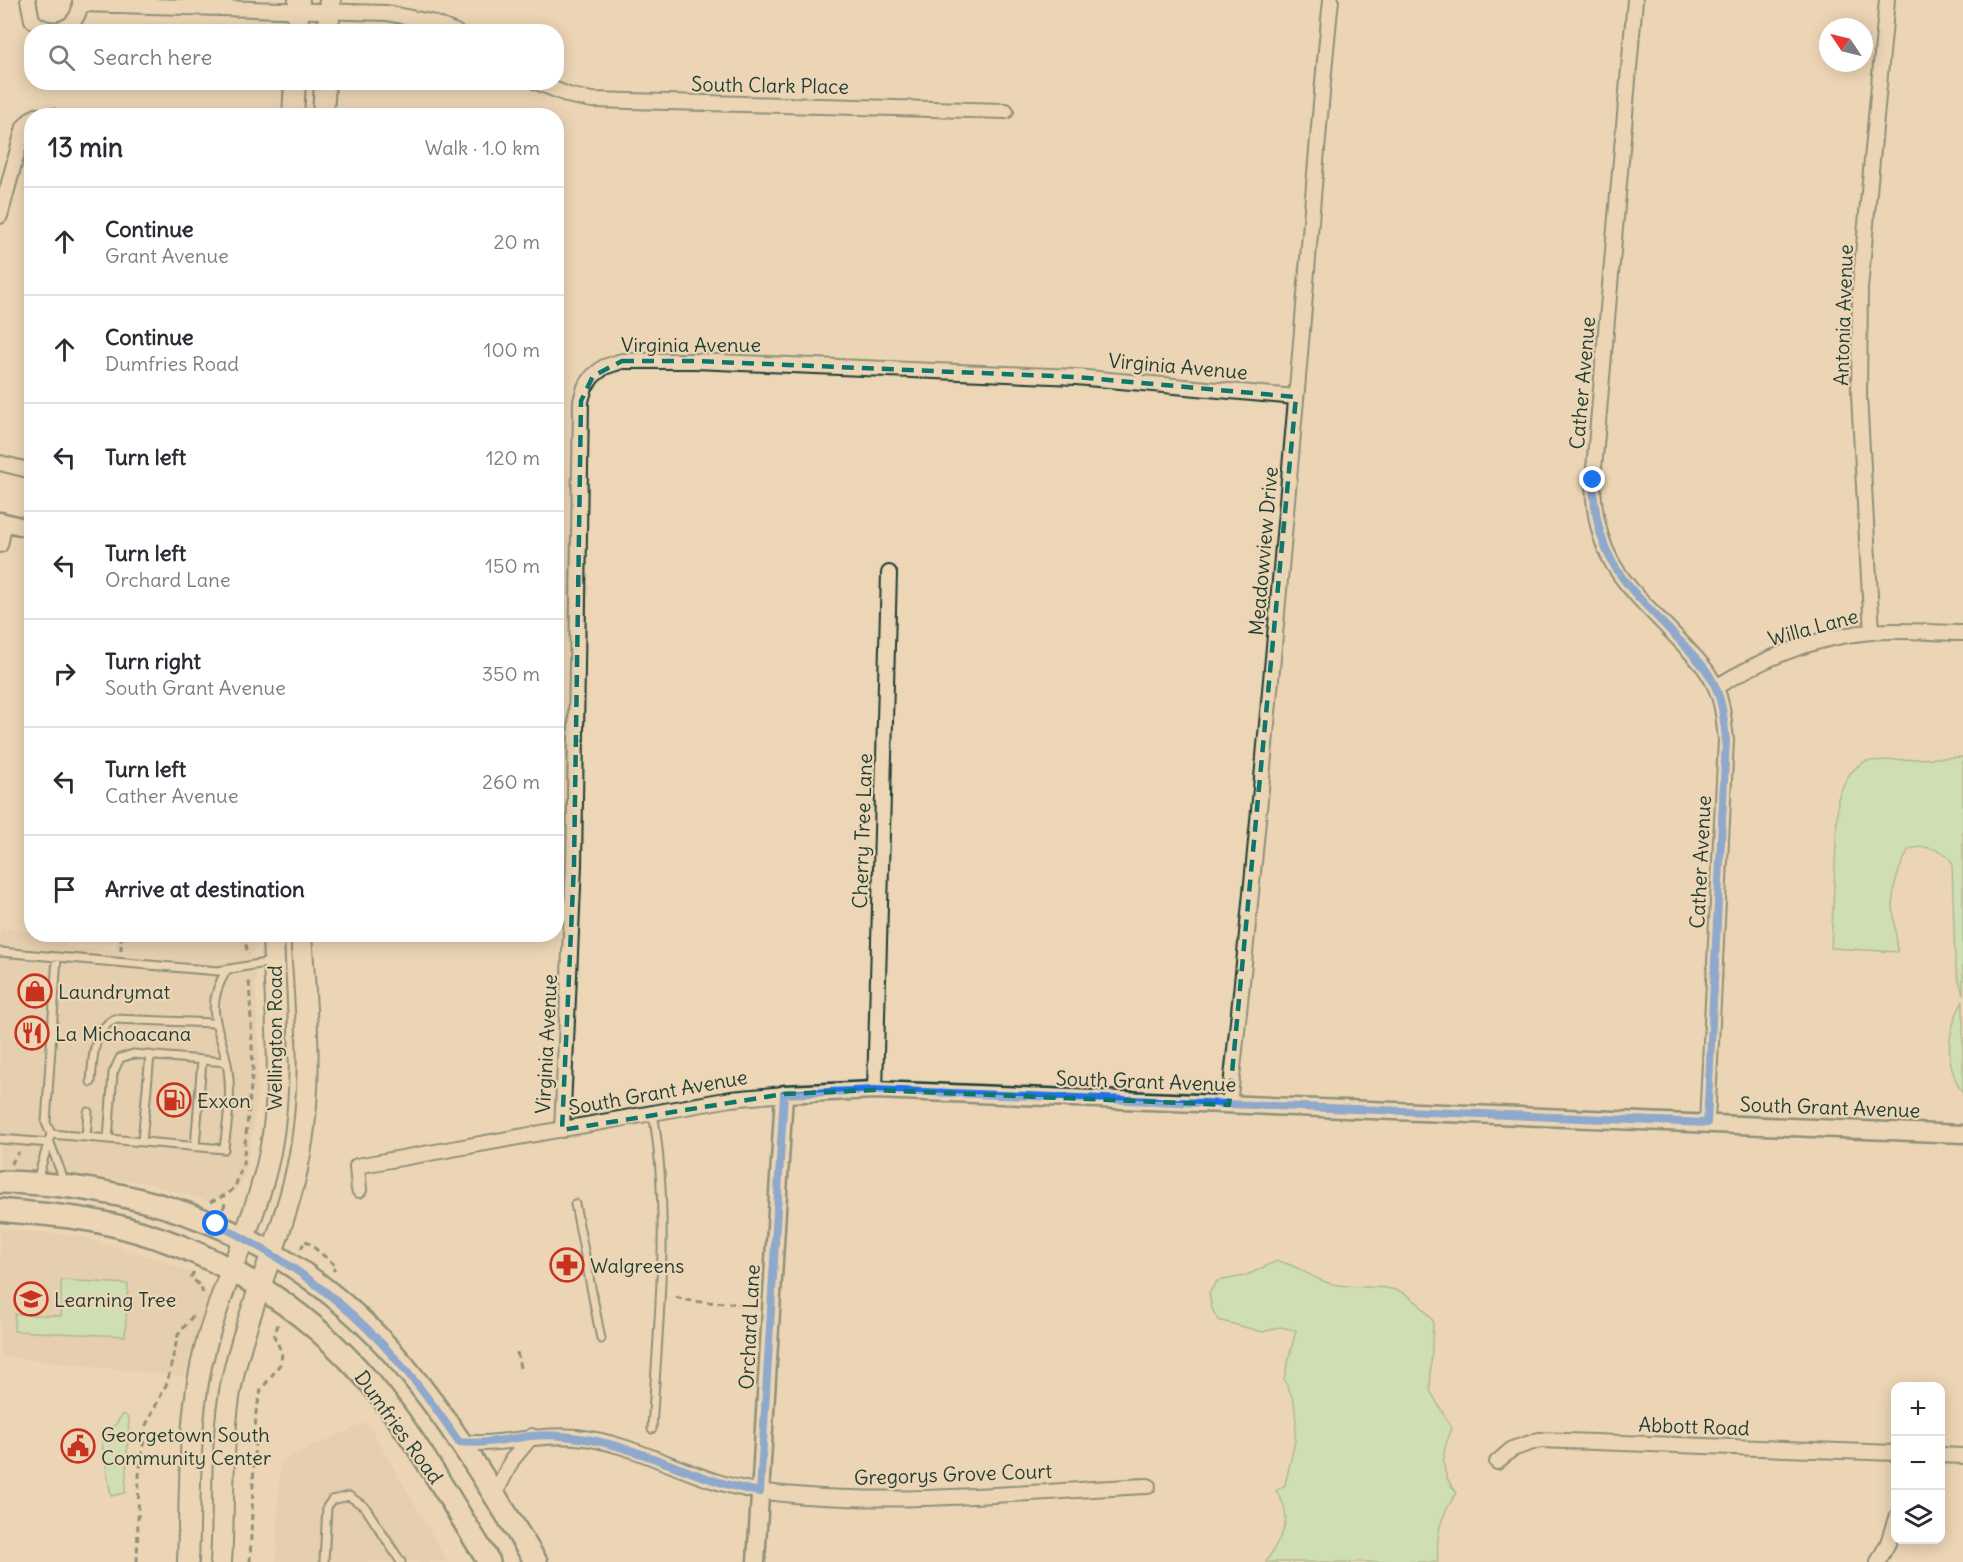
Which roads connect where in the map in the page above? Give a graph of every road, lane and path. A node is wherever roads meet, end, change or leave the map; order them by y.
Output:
1 (28, 0) edge
2 (1331, 0) edge
3 (1635, 0) edge
4 (1887, 0) edge
5 (80, 2) edge
6 (299, 6) edge
7 (329, 6) edge
8 (38, 24) edge
9 (70, 24) edge
10 (298, 24) edge
11 (328, 24) edge
12 (432, 24) edge
13 (295, 90) edge
14 (325, 90) edge
15 (561, 90) edge
16 (293, 108) edge
17 (323, 108) edge
18 (1006, 111) dead end
19 (24, 127) edge
20 (0, 216) edge
21 (1296, 397) junction
22 (0, 463) edge
23 (24, 469) edge
24 (3, 522) edge
25 (24, 527) edge
26 (0, 545) edge
27 (889, 573) dead end
28 (1872, 632) junction
29 (1963, 633) edge
30 (1716, 687) junction
31 (121, 942) edge
32 (273, 942) edge
33 (302, 942) edge
34 (0, 952) edge
35 (57, 957) junction
36 (120, 962) junction
37 (273, 962) junction
38 (226, 971) junction
39 (250, 983) dead end
40 (214, 1023) junction
41 (150, 1055) junction
42 (202, 1060) junction
43 (226, 1062) junction
44 (91, 1082) dead end
45 (875, 1090) junction
46 (784, 1094) junction
47 (1229, 1105) junction
48 (88, 1112) dead end
49 (653, 1113) junction
50 (1707, 1123) junction
51 (562, 1130) junction
52 (51, 1134) junction
53 (1963, 1134) edge
54 (86, 1137) junction
55 (0, 1139) edge
56 (108, 1139) junction
57 (142, 1142) junction
58 (50, 1143) junction
59 (195, 1147) junction
60 (20, 1148) dead end
61 (5, 1173) edge
62 (36, 1184) junction
63 (67, 1186) junction
64 (359, 1190) dead end
65 (226, 1201) dead end
66 (575, 1203) dead end
67 (0, 1210) edge
68 (244, 1238) junction
69 (303, 1242) dead end
70 (272, 1254) junction
71 (231, 1269) junction
72 (333, 1270) dead end
73 (191, 1277) dead end
74 (260, 1288) junction
75 (676, 1297) dead end
76 (202, 1300) dead end
77 (752, 1306) dead end
78 (199, 1308) dead end
79 (274, 1336) dead end
80 (601, 1340) dead end
81 (517, 1352) dead end
82 (520, 1368) dead end
83 (652, 1429) dead end
84 (532, 1436) junction
85 (459, 1442) junction
86 (1891, 1453) edge
87 (1945, 1455) edge
88 (1963, 1456) edge
89 (1497, 1462) dead end
90 (1148, 1486) dead end
91 (760, 1492) junction
92 (494, 1496) junction
93 (1891, 1534) edge
94 (137, 1562) edge
95 (189, 1562) edge
96 (221, 1562) edge
97 (250, 1562) edge
98 (324, 1562) edge
99 (401, 1562) edge
100 (489, 1562) edge
101 (536, 1562) edge
102 (756, 1562) edge
103 (1878, 1562) edge

1 - 8 street
2 - 21 street, Meadowview Drive
3 - 30 street, Cather Avenue
4 - 28 street, Antonia Avenue
5 - 6 street
5 - 9 street
6 - 7 street
6 - 10 main road
7 - 11 main road
7 - 12 street
13 - 16 main road
14 - 17 main road
15 - 18 street, South Clark Place
19 - 20 street
21 - 47 street, Meadowview Drive
21 - 51 street, Virginia Avenue
22 - 23 street
24 - 25 street
24 - 26 street
27 - 45 street, Cherry Tree Lane
28 - 29 street, Willa Lane
28 - 30 street, Willa Lane
30 - 50 street, Cather Avenue
31 - 36 path
32 - 37 main road, Wellington Road
33 - 70 main road, Wellington Road
34 - 35 lane
35 - 36 lane
35 - 52 lane
36 - 38 lane
37 - 38 lane
37 - 68 main road, Wellington Road
38 - 40 lane
39 - 65 path
40 - 43 lane
40 - 44 lane
41 - 42 lane
41 - 56 lane
41 - 57 lane
42 - 43 lane
42 - 59 lane
43 - 59 lane
45 - 46 street, South Grant Avenue
45 - 47 street, South Grant Avenue
46 - 49 street, South Grant Avenue
46 - 91 street, Orchard Lane
47 - 50 street, South Grant Avenue
48 - 54 lane
49 - 51 street, South Grant Avenue
49 - 83 lane
50 - 53 street, South Grant Avenue
51 - 64 street, South Grant Avenue
52 - 54 lane
52 - 58 lane
54 - 56 lane
55 - 58 lane
56 - 57 lane
57 - 59 lane
58 - 62 lane
58 - 63 lane
60 - 61 path
61 - 62 main road, Dumfries Road
62 - 63 main road, Dumfries Road
63 - 68 main road, Dumfries Road
66 - 80 lane
67 - 71 main road, Dumfries Road
68 - 70 main road, Dumfries Road
68 - 71 main road, Wellington Road
69 - 72 path
70 - 74 main road, Wellington Road
70 - 85 main road, Dumfries Road
71 - 74 main road, Dumfries Road
71 - 95 main road, Wellington Road
73 - 76 path
74 - 96 main road, Wellington Road
74 - 100 main road, Dumfries Road
75 - 77 path
78 - 94 path
79 - 97 path
81 - 82 path
84 - 85 street, Gregorys Grove Court
84 - 91 street, Gregorys Grove Court
84 - 92 street
85 - 92 main road, Dumfries Road
86 - 89 street, Abbott Road
87 - 88 street
90 - 91 street, Gregorys Grove Court
91 - 102 street, Orchard Lane
92 - 101 main road, Dumfries Road
93 - 103 street
98 - 99 lane

